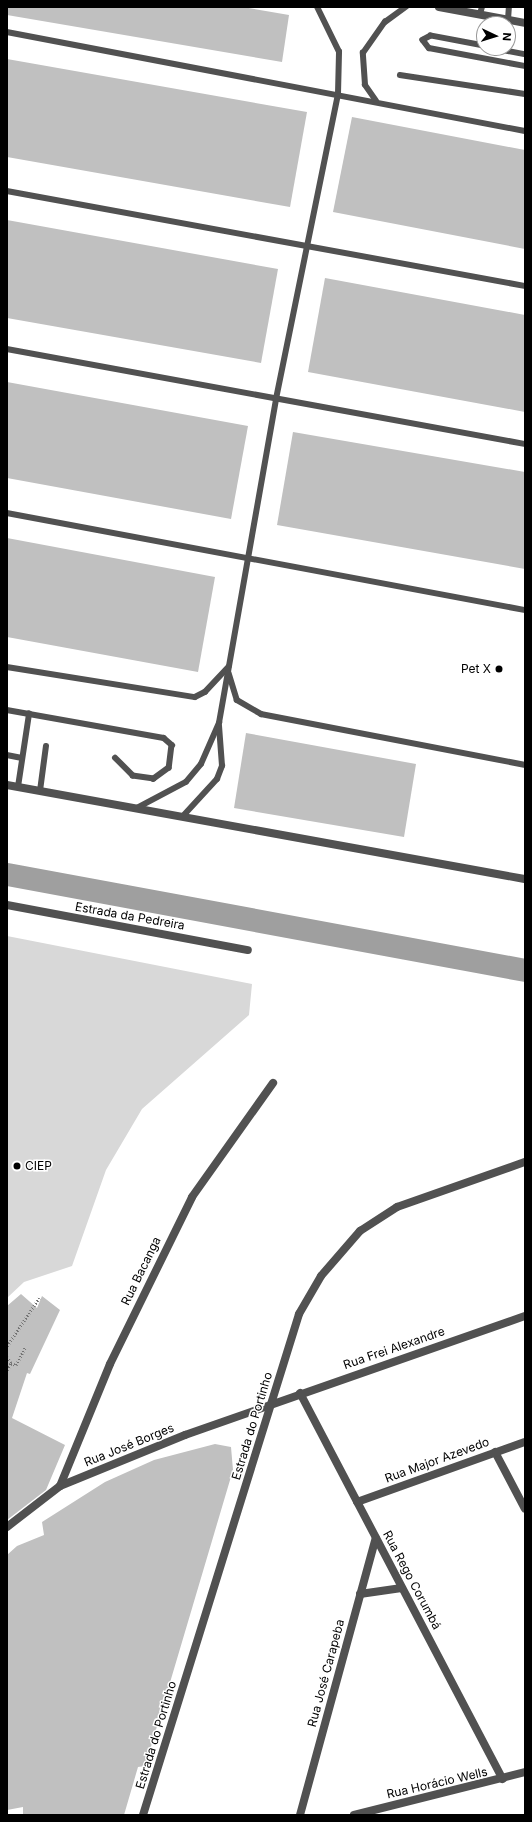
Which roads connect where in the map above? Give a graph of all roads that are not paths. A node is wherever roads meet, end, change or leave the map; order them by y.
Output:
1 (318, 7) edge
2 (406, 7) edge
3 (439, 7) edge
4 (481, 11) edge
5 (496, 16) edge
6 (7, 32) edge
7 (476, 44) edge
8 (525, 66) edge
9 (400, 75) dead end
10 (338, 94) junction
11 (525, 94) edge
12 (376, 102) junction
13 (525, 131) edge
14 (7, 191) edge
15 (310, 244) junction
16 (525, 286) edge
17 (7, 349) edge
18 (276, 399) junction
19 (525, 444) edge
20 (7, 513) edge
21 (247, 556) junction
22 (525, 610) edge
23 (7, 667) edge
24 (228, 667) junction
25 (7, 710) edge
26 (29, 714) junction
27 (219, 723) junction
28 (46, 746) dead end
29 (7, 755) edge
30 (22, 758) junction
31 (115, 758) dead end
32 (525, 765) edge
33 (7, 785) edge
34 (18, 787) junction
35 (40, 792) junction
36 (137, 808) junction
37 (183, 816) junction
38 (525, 879) edge
39 (7, 906) edge
40 (248, 950) dead end
41 (273, 1083) dead end
42 (525, 1162) edge
43 (525, 1316) edge
44 (300, 1393) junction
45 (272, 1404) junction
46 (525, 1442) edge
47 (495, 1452) junction
48 (60, 1486) junction
49 (357, 1502) junction
50 (525, 1510) edge
51 (7, 1527) edge
52 (376, 1538) junction
53 (402, 1588) junction
54 (360, 1594) junction
55 (525, 1772) edge
56 (503, 1779) junction
57 (143, 1815) edge
58 (300, 1815) edge
59 (354, 1815) edge

1 - 10 lane
2 - 12 lane
3 - 4 street
4 - 5 street
6 - 10 lane
7 - 8 lane
9 - 11 lane
10 - 12 lane
10 - 15 lane
12 - 13 lane
14 - 15 lane
15 - 16 lane
15 - 18 lane
17 - 18 lane
18 - 19 lane
18 - 21 lane
20 - 21 lane
21 - 22 lane
21 - 24 lane
23 - 24 lane
24 - 27 lane
24 - 32 lane
25 - 26 lane
26 - 30 lane
26 - 31 lane
27 - 36 lane
27 - 37 lane
28 - 35 lane
29 - 30 lane
30 - 34 lane
33 - 34 street
34 - 35 street
35 - 36 street
36 - 37 street
37 - 38 street
39 - 40 street, Estrada da Pedreira
41 - 48 street, Rua Bacanga
42 - 45 street, Estrada do Portinho
43 - 44 street, Rua Frei Alexandre
44 - 45 street, Rua Frei Alexandre
44 - 49 street, Rua Rego Corumbá
45 - 48 street, Rua José Borges
45 - 57 street, Estrada do Portinho
46 - 47 street, Rua Major Azevedo
47 - 49 street, Rua Major Azevedo
47 - 50 street
48 - 51 street, Rua José Borges
49 - 52 street, Rua Rego Corumbá
52 - 53 street, Rua Rego Corumbá
52 - 54 street, Rua José Carapeba
53 - 54 street
53 - 56 street, Rua Rego Corumbá
54 - 58 street, Rua José Carapeba
55 - 56 street, Rua Horácio Wells
56 - 59 street, Rua Horácio Wells

